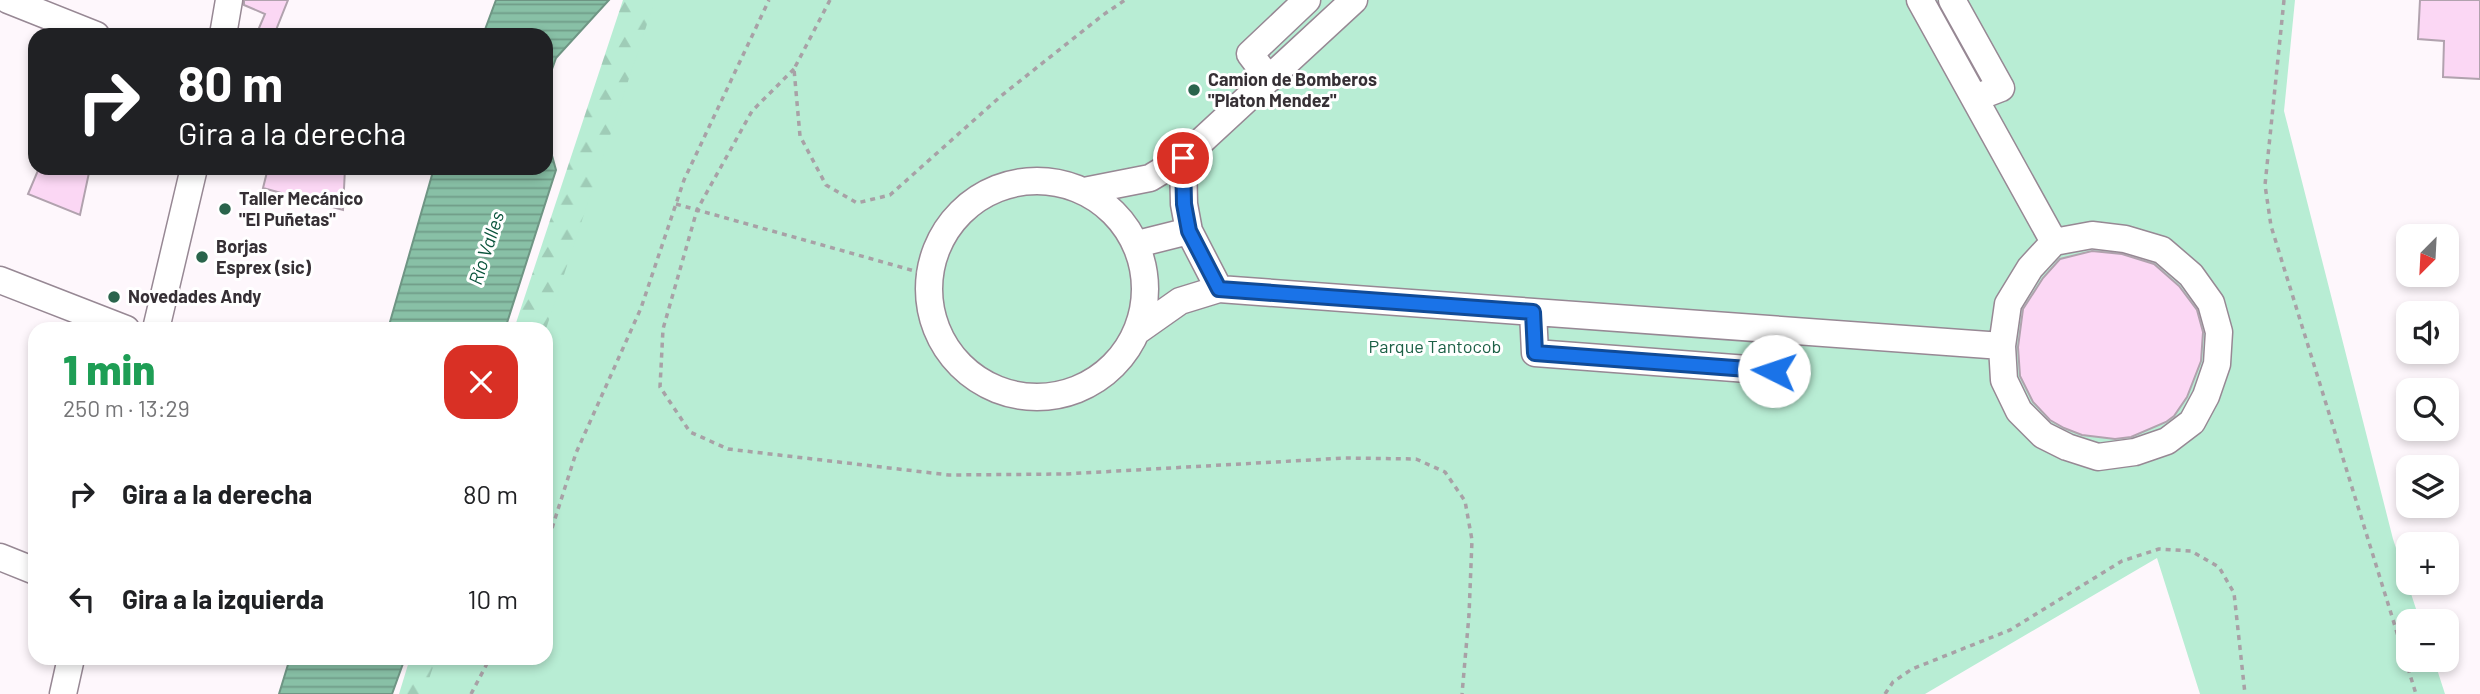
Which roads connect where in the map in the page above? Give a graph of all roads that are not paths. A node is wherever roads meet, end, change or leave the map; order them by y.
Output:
1 (8, 0) edge
2 (229, 0) edge
3 (1307, 0) edge
4 (1353, 0) edge
5 (1920, 0) edge
6 (1952, 0) edge
7 (48, 7) edge
8 (84, 28) edge
9 (224, 28) edge
10 (1269, 79) junction
11 (1975, 98) junction
12 (1183, 158) junction
13 (192, 175) edge
14 (1084, 191) junction
15 (1189, 231) junction
16 (2054, 242) junction
17 (1137, 244) junction
18 (0, 280) edge
19 (1219, 289) junction
20 (1533, 312) junction
21 (108, 322) edge
22 (158, 322) edge
23 (1780, 330) junction
24 (1136, 332) junction
25 (2002, 346) junction
26 (0, 556) edge
27 (28, 568) edge
28 (69, 665) edge
29 (62, 694) edge

1 - 7 street
2 - 9 street
3 - 10 street
4 - 10 street
5 - 11 street
6 - 11 street
7 - 8 street
10 - 12 street
11 - 16 street
12 - 14 street
12 - 15 street
13 - 22 street
14 - 17 street
14 - 24 street
15 - 17 street
15 - 19 street
16 - 25 street
16 - 25 street
17 - 24 street
18 - 21 street
19 - 20 street
19 - 24 street
20 - 23 street
20 - 23 street
23 - 25 street
26 - 27 street
28 - 29 street

